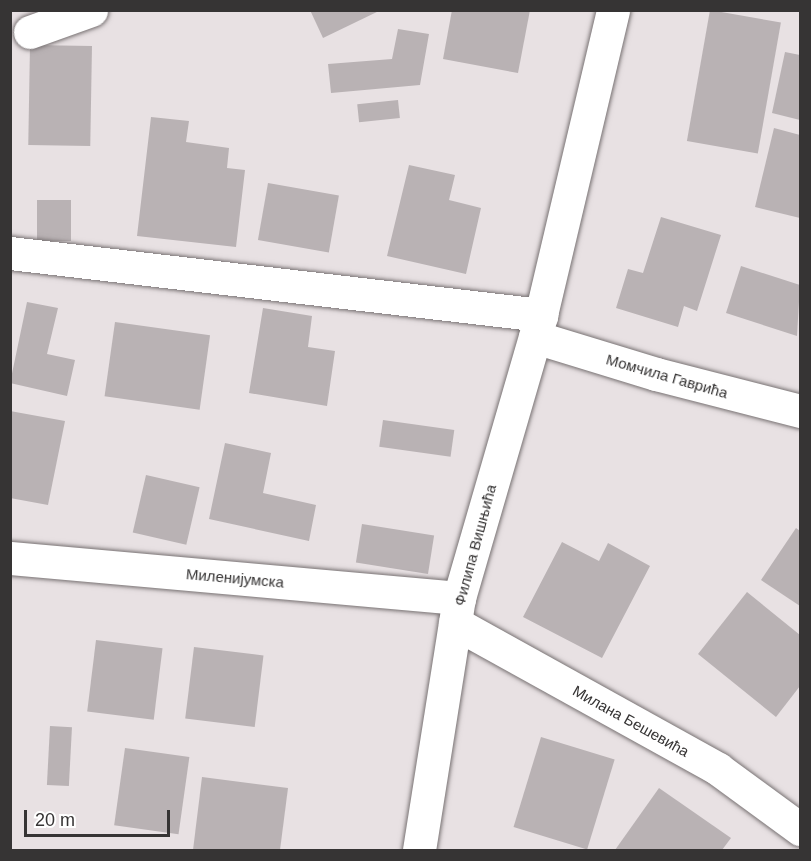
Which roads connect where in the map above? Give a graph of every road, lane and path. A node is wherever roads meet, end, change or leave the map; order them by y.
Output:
1 (91, 10) edge
2 (613, 10) edge
3 (30, 32) dead end
4 (10, 253) edge
5 (538, 326) junction
6 (801, 411) edge
7 (10, 558) edge
8 (457, 611) junction
9 (801, 830) edge
10 (419, 850) edge

1 - 3 street
2 - 5 street, Филипа Вишњића
4 - 5 street
5 - 6 street, Момчила Гаврића
5 - 8 street, Филипа Вишњића
7 - 8 street, Миленијумска
8 - 9 street, Милана Бешевића
8 - 10 street, Филипа Вишњића

